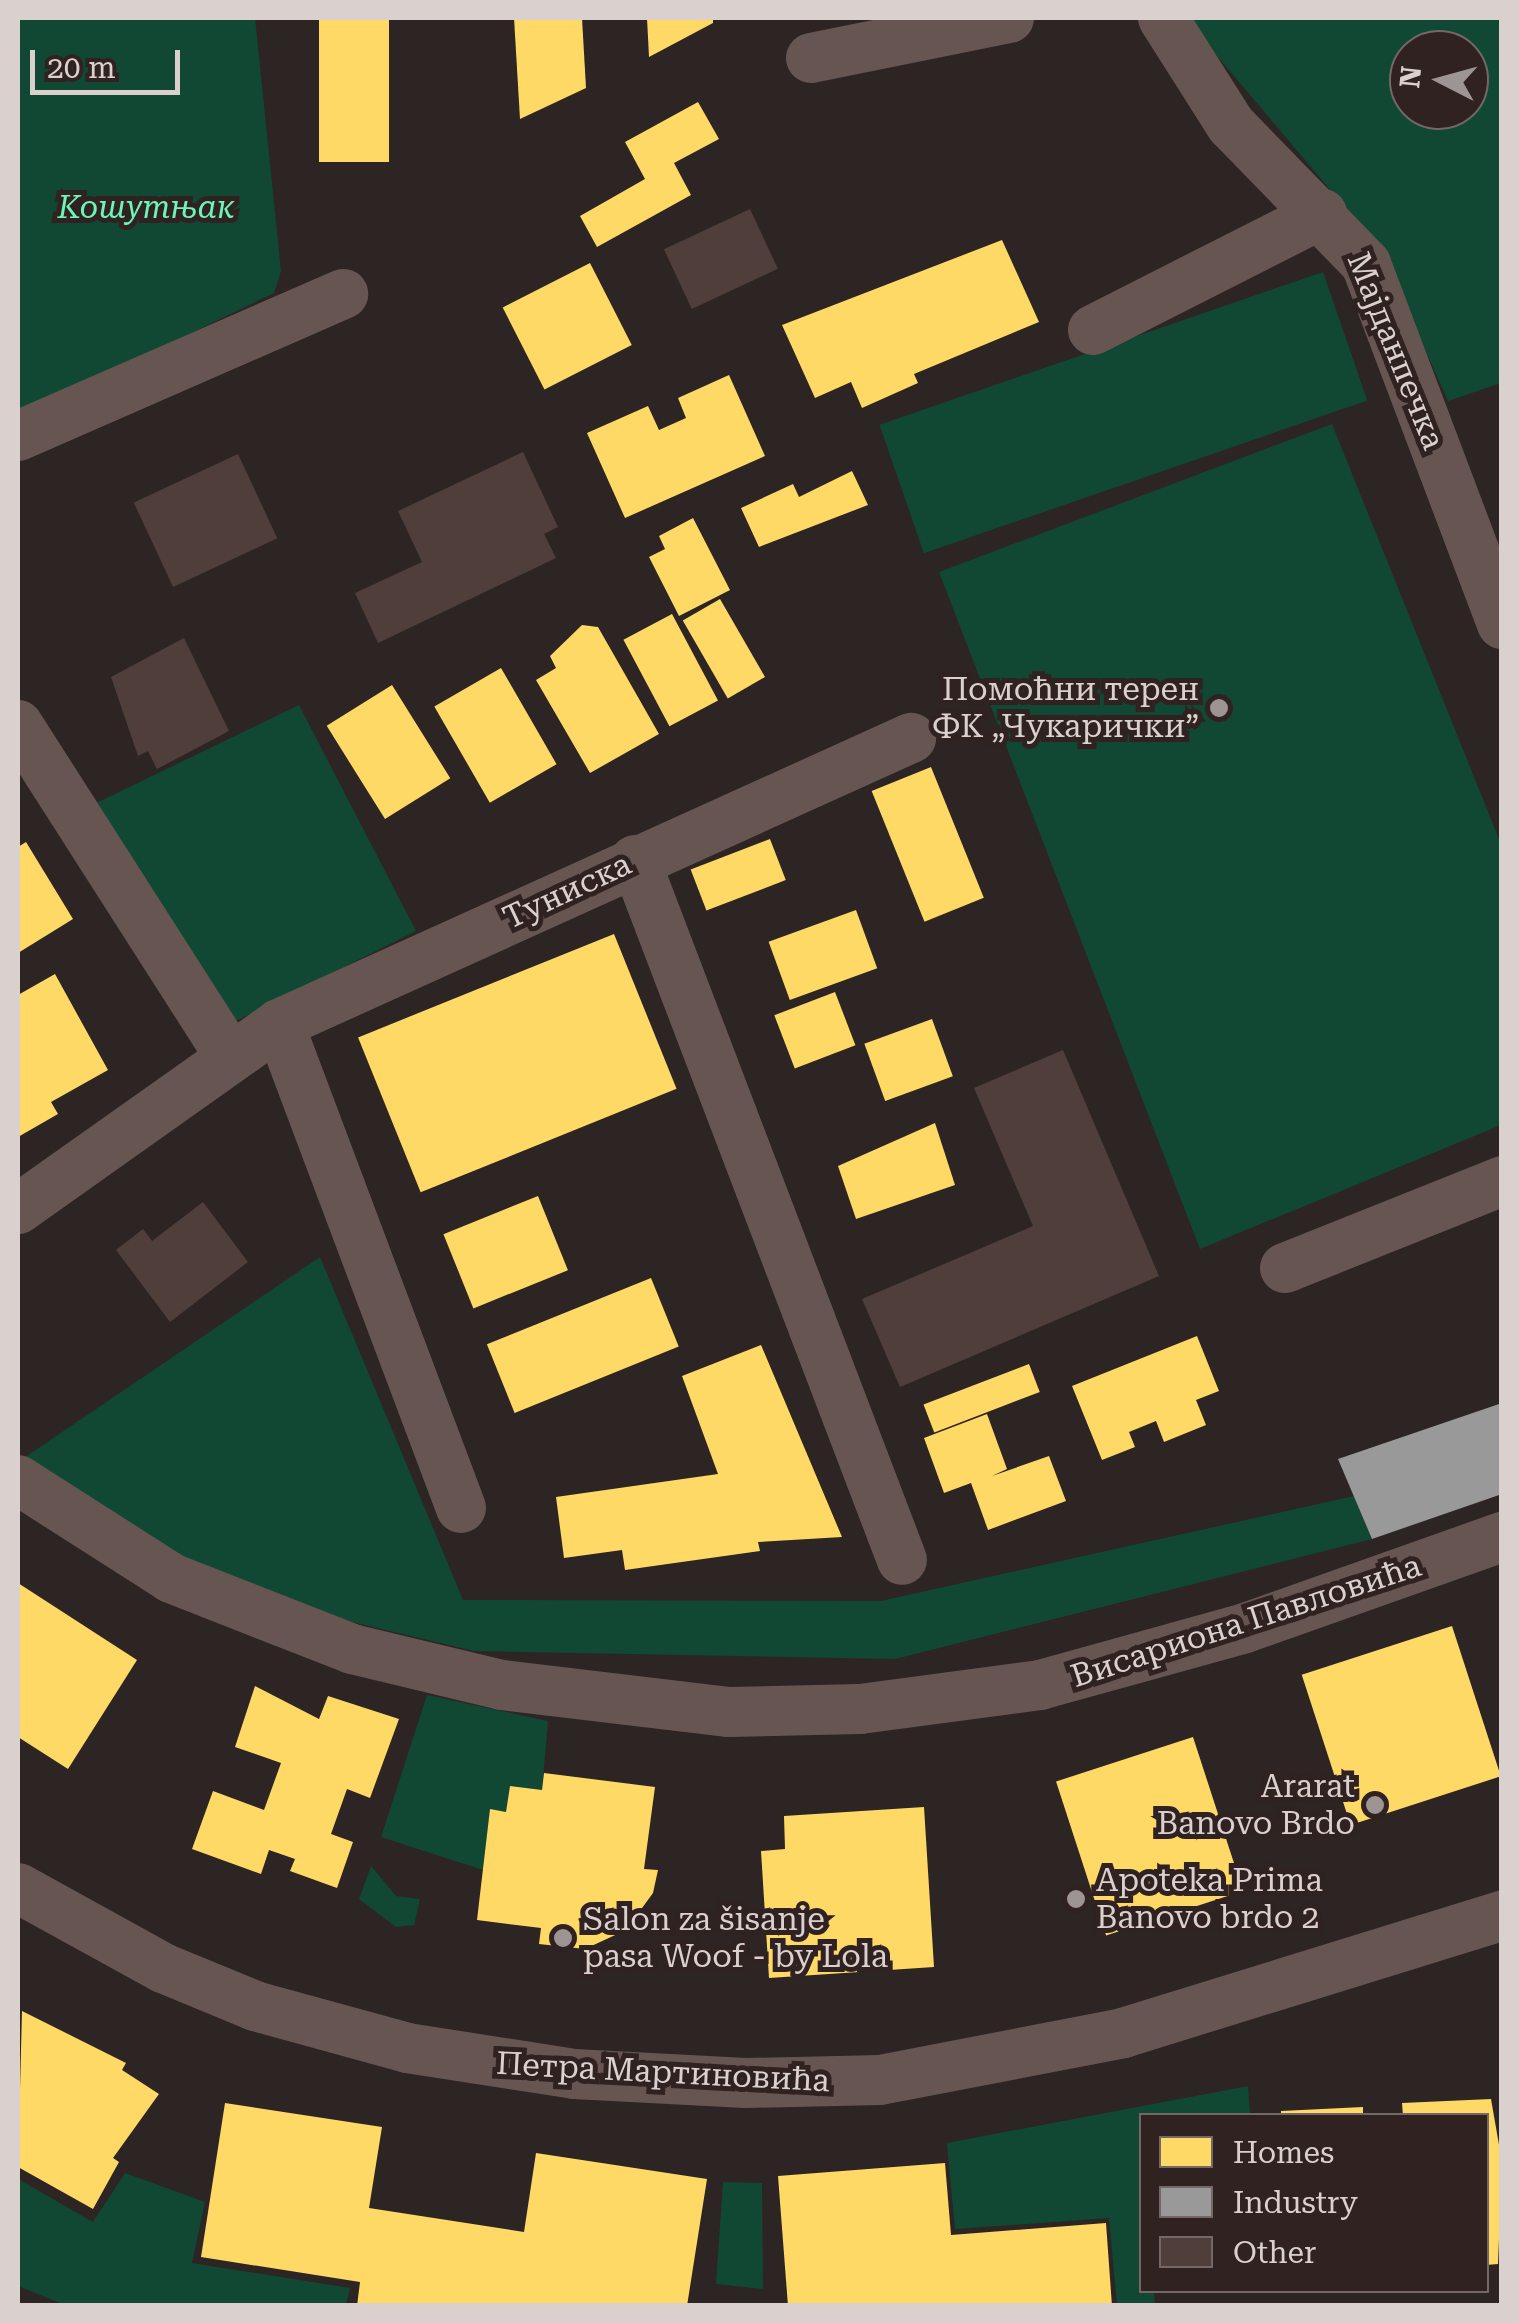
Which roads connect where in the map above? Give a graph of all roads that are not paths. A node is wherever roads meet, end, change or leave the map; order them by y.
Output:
1 (1009, 18) edge
2 (1163, 18) edge
3 (812, 58) dead end
4 (1322, 214) junction
5 (343, 294) dead end
6 (1093, 330) dead end
7 (18, 436) edge
8 (1502, 624) edge
9 (18, 725) edge
10 (911, 738) dead end
11 (635, 860) junction
12 (279, 1024) junction
13 (228, 1054) junction
14 (1502, 1182) edge
15 (18, 1209) edge
16 (1286, 1268) dead end
17 (18, 1480) edge
18 (461, 1508) dead end
19 (1502, 1537) edge
20 (902, 1560) dead end
21 (18, 1888) edge
22 (1502, 1916) edge

1 - 3 street
2 - 4 street, Мајданпечка
4 - 6 street
4 - 8 street, Мајданпечка
5 - 7 street
9 - 13 street
10 - 11 street, Туниска
11 - 12 street, Туниска
11 - 20 street
12 - 13 street, Туниска
12 - 18 street
13 - 15 street, Туниска
14 - 16 street
17 - 19 street, Висариона Павловића
21 - 22 street, Петра Мартиновића

